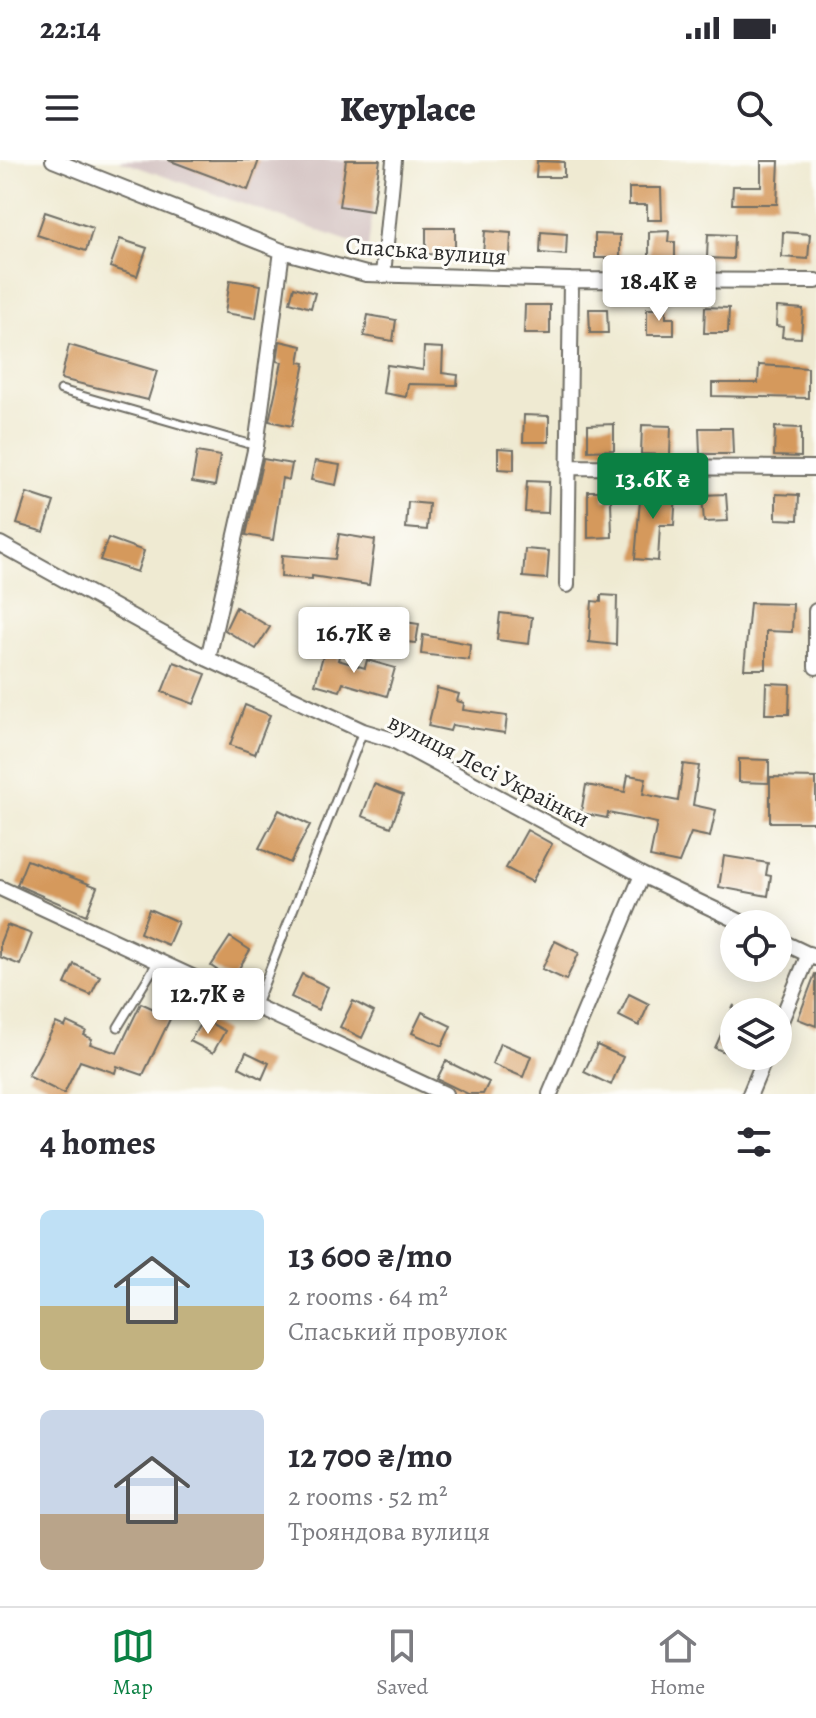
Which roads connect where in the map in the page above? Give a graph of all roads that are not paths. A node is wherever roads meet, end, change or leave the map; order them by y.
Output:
1 (53, 160) edge
2 (394, 160) edge
3 (282, 251) junction
4 (383, 275) junction
5 (571, 280) junction
6 (816, 281) edge
7 (61, 390) dead end
8 (256, 446) junction
9 (569, 467) junction
10 (816, 468) edge
11 (0, 544) edge
12 (567, 585) dead end
13 (816, 611) edge
14 (208, 659) junction
15 (816, 667) edge
16 (363, 731) junction
17 (642, 875) junction
18 (0, 888) edge
19 (720, 912) edge
20 (792, 947) edge
21 (812, 956) edge
22 (159, 959) junction
23 (792, 998) edge
24 (256, 1005) junction
25 (118, 1027) dead end
26 (760, 1070) edge
27 (445, 1094) edge
28 (550, 1094) edge
29 (750, 1094) edge

1 - 3 street, Спаська вулиця
2 - 4 street
3 - 4 street, Спаська вулиця
3 - 8 street
4 - 5 street, Спаська вулиця
5 - 6 street, Спаська вулиця
5 - 9 street
7 - 8 lane
8 - 14 street
9 - 10 street
9 - 12 street
11 - 14 street, вулиця Лесі Українки
13 - 15 street
14 - 16 street, вулиця Лесі Українки
16 - 17 street, вулиця Лесі Українки
16 - 24 lane
17 - 19 street, вулиця Лесі Українки
17 - 28 street
18 - 22 street
20 - 21 street
21 - 23 street
22 - 24 street
22 - 25 lane
24 - 27 street
26 - 29 street

